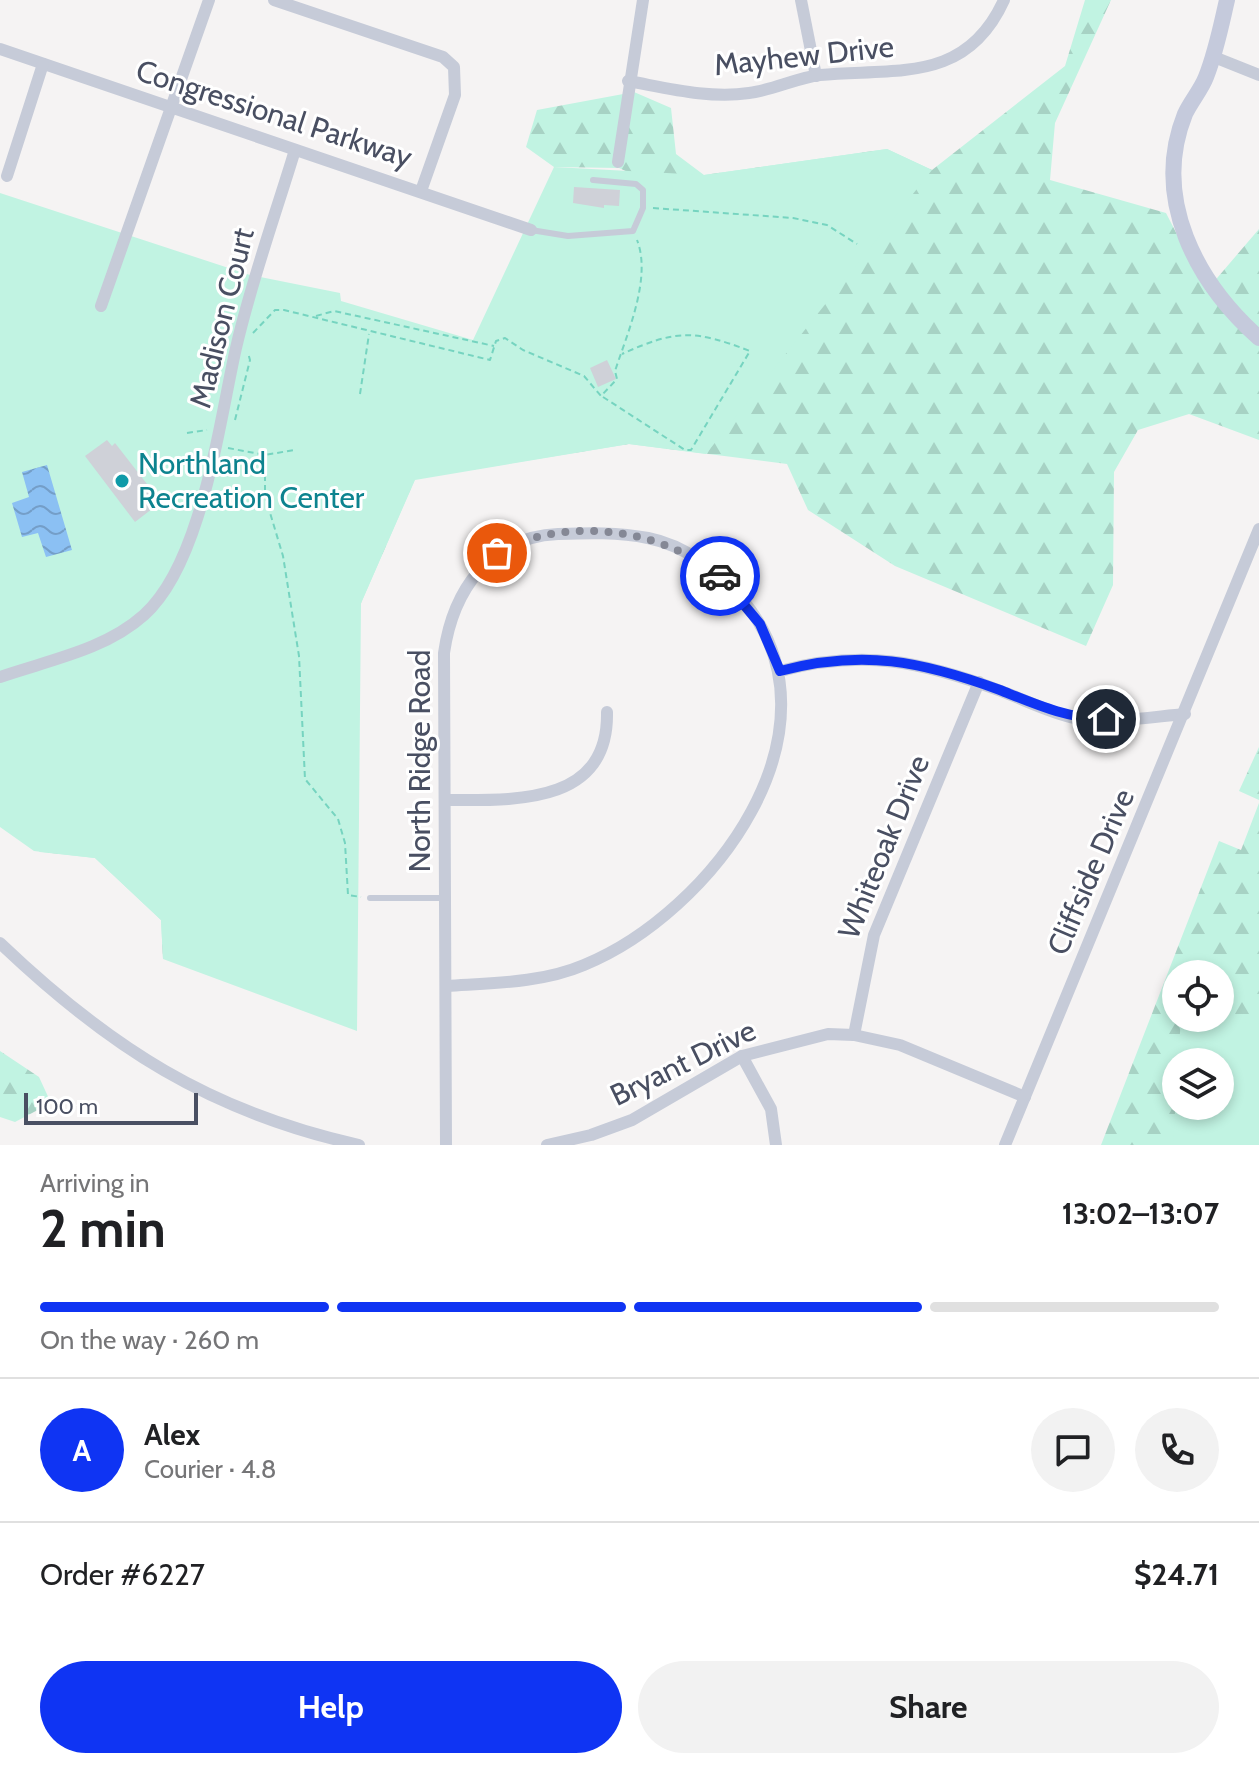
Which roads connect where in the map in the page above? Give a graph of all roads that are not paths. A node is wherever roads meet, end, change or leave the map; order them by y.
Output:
1 (209, 0) edge
2 (274, 0) edge
3 (643, 0) edge
4 (801, 0) edge
5 (1004, 0) edge
6 (1227, 0) edge
7 (0, 49) edge
8 (1214, 57) junction
9 (43, 64) junction
10 (1259, 75) edge
11 (816, 76) junction
12 (628, 81) junction
13 (171, 108) junction
14 (295, 150) junction
15 (618, 162) dead end
16 (7, 176) dead end
17 (593, 180) dead end
18 (421, 191) junction
19 (531, 230) joint
20 (101, 306) dead end
21 (1259, 338) edge
22 (1259, 529) edge
23 (780, 671) junction
24 (0, 677) edge
25 (979, 682) junction
26 (607, 712) dead end
27 (1185, 714) junction
28 (445, 800) junction
29 (370, 898) road end
30 (446, 898) junction
31 (0, 943) edge
32 (447, 986) junction
33 (854, 1035) junction
34 (742, 1056) junction
35 (1025, 1097) junction
36 (303, 1131) junction
37 (299, 1145) edge
38 (359, 1145) edge
39 (446, 1145) edge
40 (547, 1145) edge
41 (776, 1145) edge
42 (1005, 1145) edge

1 - 13 street
2 - 18 street
3 - 12 street
4 - 11 street
5 - 11 street, Mayhew Drive
6 - 8 street
7 - 9 street, Congressional Parkway
8 - 10 street
8 - 21 street
9 - 13 street, Congressional Parkway
9 - 16 street
11 - 12 street, Mayhew Drive
12 - 15 street
13 - 14 street, Congressional Parkway
13 - 20 street
14 - 18 street, Congressional Parkway
14 - 24 street, Madison Court
17 - 19 lane
18 - 19 street, Congressional Parkway
22 - 27 street, Cliffside Drive
23 - 25 street
23 - 28 street, North Ridge Road
23 - 32 street
25 - 27 street
25 - 33 street, Whiteoak Drive
26 - 28 street
27 - 35 street, Cliffside Drive
28 - 30 street, North Ridge Road
29 - 30 lane
30 - 32 street, North Ridge Road
31 - 36 street
32 - 39 street, North Ridge Road
33 - 34 street, Bryant Drive
33 - 35 street, Bryant Drive
34 - 40 street, Bryant Drive
34 - 41 street
35 - 42 street, Cliffside Drive
36 - 37 street
36 - 38 street

